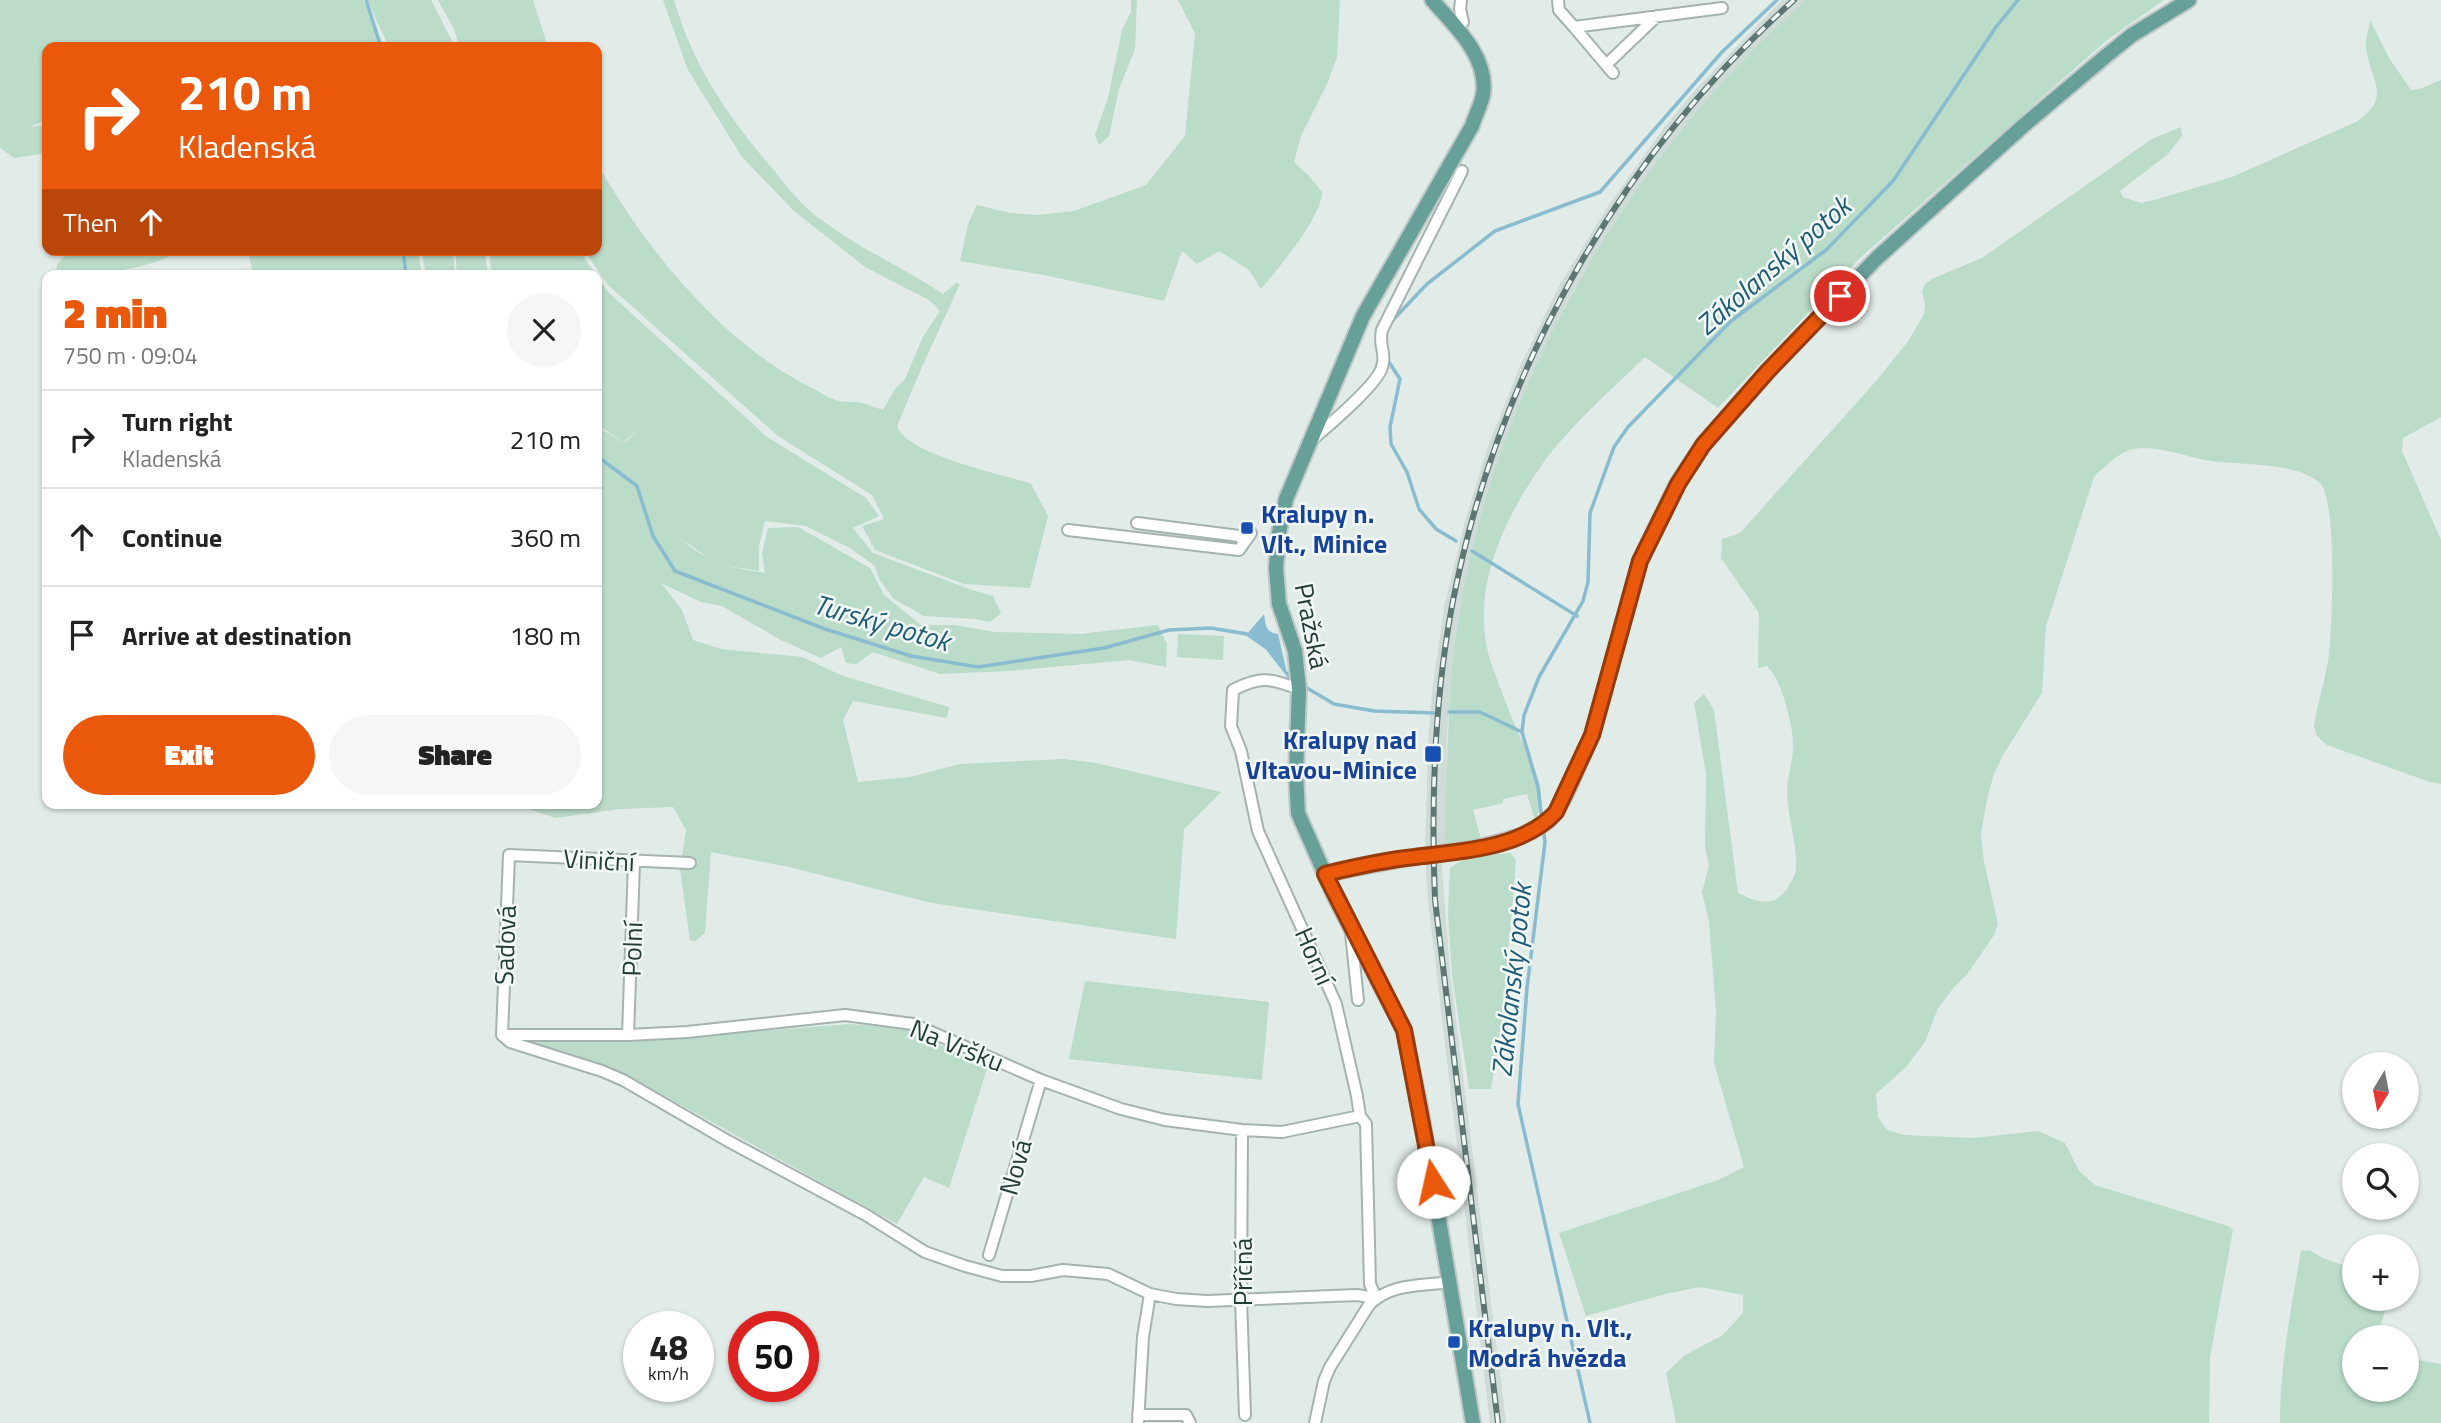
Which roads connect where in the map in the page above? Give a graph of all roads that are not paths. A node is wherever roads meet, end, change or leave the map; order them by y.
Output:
1 (1432, 0) edge
2 (1461, 0) edge
3 (1558, 0) edge
4 (2189, 0) edge
5 (1722, 8) dead end
6 (1657, 16) junction
7 (1460, 25) junction
8 (1574, 27) junction
9 (1462, 172) dead end
10 (1308, 443) junction
11 (1137, 523) dead end
12 (1068, 530) dead end
13 (1298, 689) junction
14 (509, 855) joint
15 (634, 862) junction
16 (690, 863) dead end
17 (1325, 874) junction
18 (1350, 926) junction
19 (1358, 1000) dead end
20 (502, 1035) junction
21 (628, 1035) junction
22 (1041, 1080) junction
23 (1360, 1116) junction
24 (1242, 1130) junction
25 (989, 1255) dead end
26 (1450, 1282) junction
27 (1150, 1294) junction
28 (1241, 1298) junction
29 (1376, 1298) junction
30 (1245, 1415) dead end
31 (1138, 1419) edge
32 (1191, 1423) edge
33 (1315, 1423) edge
34 (1473, 1423) edge

1 - 7 main road, Pražská
2 - 7 street
3 - 8 street
4 - 17 main road
5 - 6 street
6 - 8 street
6 - 8 street
7 - 10 main road, Pražská
9 - 10 street, Pražská
10 - 13 main road, Pražská
11 - 12 street
13 - 17 main road, Pražská
13 - 23 street, Horní
14 - 15 street, Viniční
14 - 20 street, Sadová
15 - 16 street, Viniční
15 - 21 street, Polní
17 - 18 main road, Pražská
18 - 19 street
18 - 26 main road, Pražská
20 - 21 street, Na Vršku
20 - 27 street
21 - 22 street, Na Vršku
22 - 24 street, Na Vršku
22 - 25 street, Nová
23 - 24 street, Na Vršku
23 - 29 street, Horní
24 - 28 street, Příčná
26 - 29 street
26 - 34 main road, Pražská
27 - 28 street
27 - 31 street
28 - 29 street
28 - 30 street, Příčná
29 - 33 street
31 - 32 street

